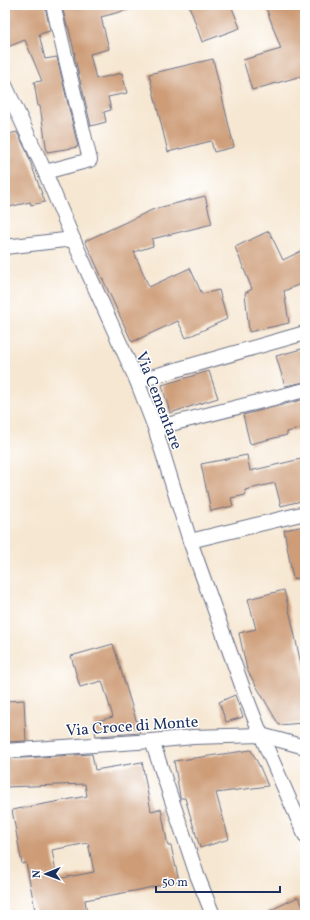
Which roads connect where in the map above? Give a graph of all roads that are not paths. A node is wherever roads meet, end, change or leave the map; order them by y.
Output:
1 (53, 5) edge
2 (5, 85) edge
3 (45, 172) junction
4 (73, 239) junction
5 (5, 247) edge
6 (305, 333) edge
7 (137, 381) junction
8 (305, 390) edge
9 (156, 428) junction
10 (305, 513) edge
11 (190, 541) junction
12 (262, 735) junction
13 (152, 742) junction
14 (305, 747) edge
15 (5, 751) edge
16 (305, 834) edge
17 (213, 915) edge

1 - 3 street
2 - 3 street, Via Cementare
3 - 4 street, Via Cementare
4 - 5 street
4 - 7 street, Via Cementare
6 - 7 street
7 - 9 street, Via Cementare
8 - 9 street
9 - 11 street, Via Cementare
10 - 11 street
11 - 12 street, Via Cementare
12 - 13 street, Via Croce di Monte
12 - 14 street, Via Croce di Monte
12 - 16 street, Via Cementare
13 - 15 street, Via Croce di Monte
13 - 17 street

